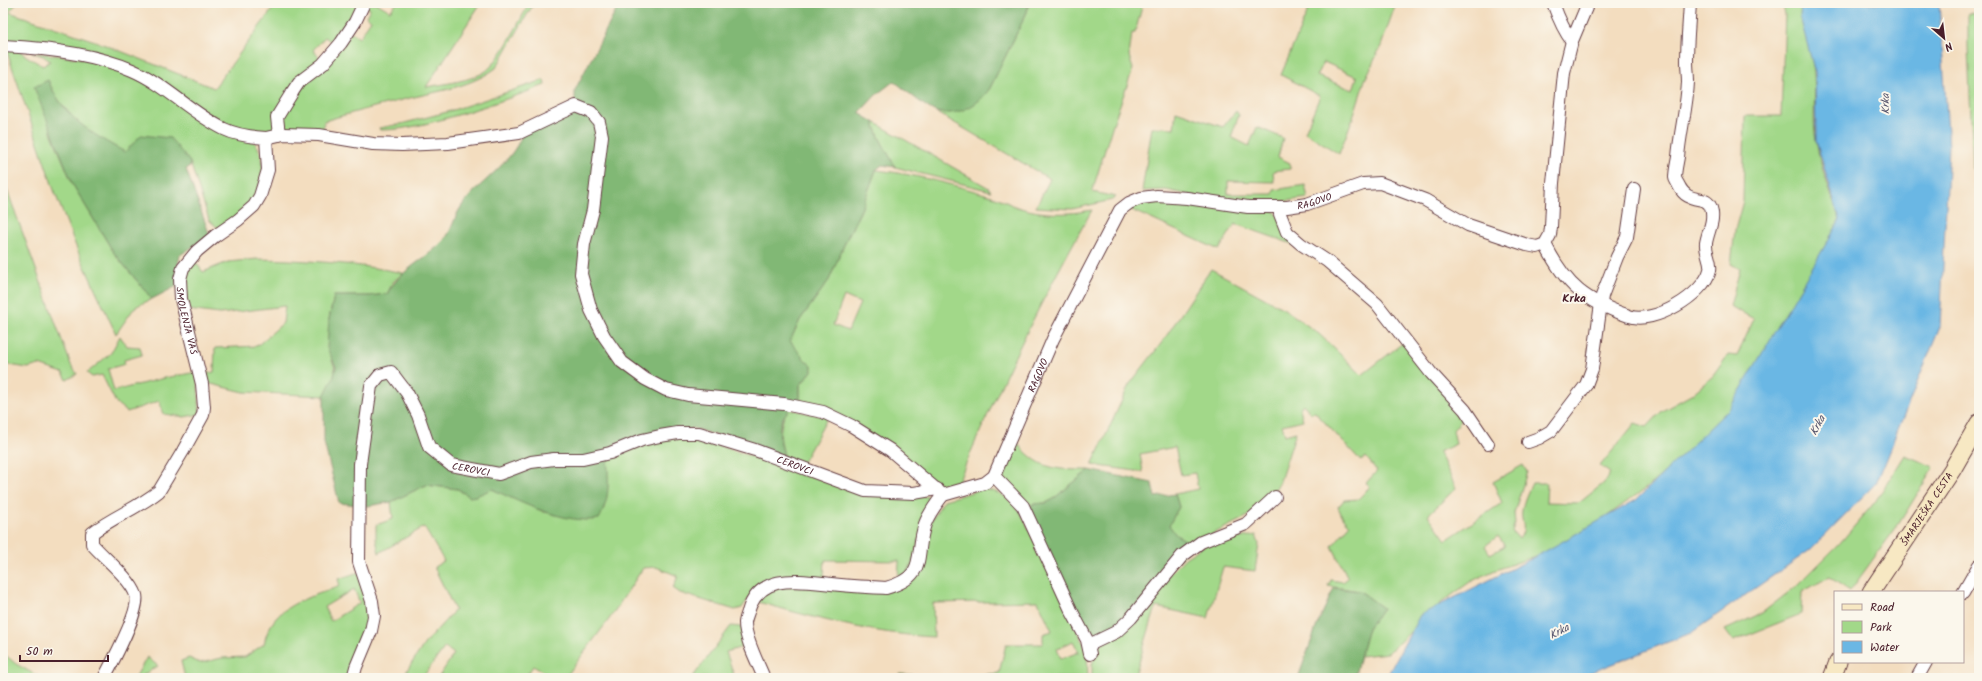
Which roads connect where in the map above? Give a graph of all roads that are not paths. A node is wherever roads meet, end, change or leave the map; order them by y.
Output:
1 (364, 3) edge
2 (1553, 3) edge
3 (1588, 3) edge
4 (1690, 3) edge
5 (1572, 41) junction
6 (3, 46) edge
7 (279, 135) junction
8 (266, 138) junction
9 (1634, 189) dead end
10 (1280, 207) junction
11 (1545, 244) junction
12 (1600, 306) junction
13 (1979, 423) edge
14 (1528, 442) dead end
15 (1488, 444) dead end
16 (994, 476) junction
17 (940, 492) junction
18 (1275, 497) dead end
19 (1979, 565) edge
20 (1872, 591) edge
21 (1964, 591) edge
22 (1838, 663) edge
23 (1925, 663) edge
24 (104, 678) edge
25 (353, 678) edge
26 (764, 678) edge
27 (1832, 678) edge
28 (1917, 678) edge

1 - 7 street
2 - 5 street
3 - 5 street
4 - 12 street
5 - 11 street
6 - 8 street
7 - 8 street
7 - 17 street
8 - 24 street, SMOLENJA VAS
9 - 12 street
10 - 11 street, RAGOVO
10 - 15 street
10 - 16 street, RAGOVO
11 - 12 street
12 - 14 street
13 - 20 street, ŠMARJEŠKA CESTA
16 - 17 street
16 - 18 street
17 - 25 street, CEROVCI
17 - 26 street
19 - 21 street
22 - 27 street
23 - 28 street

